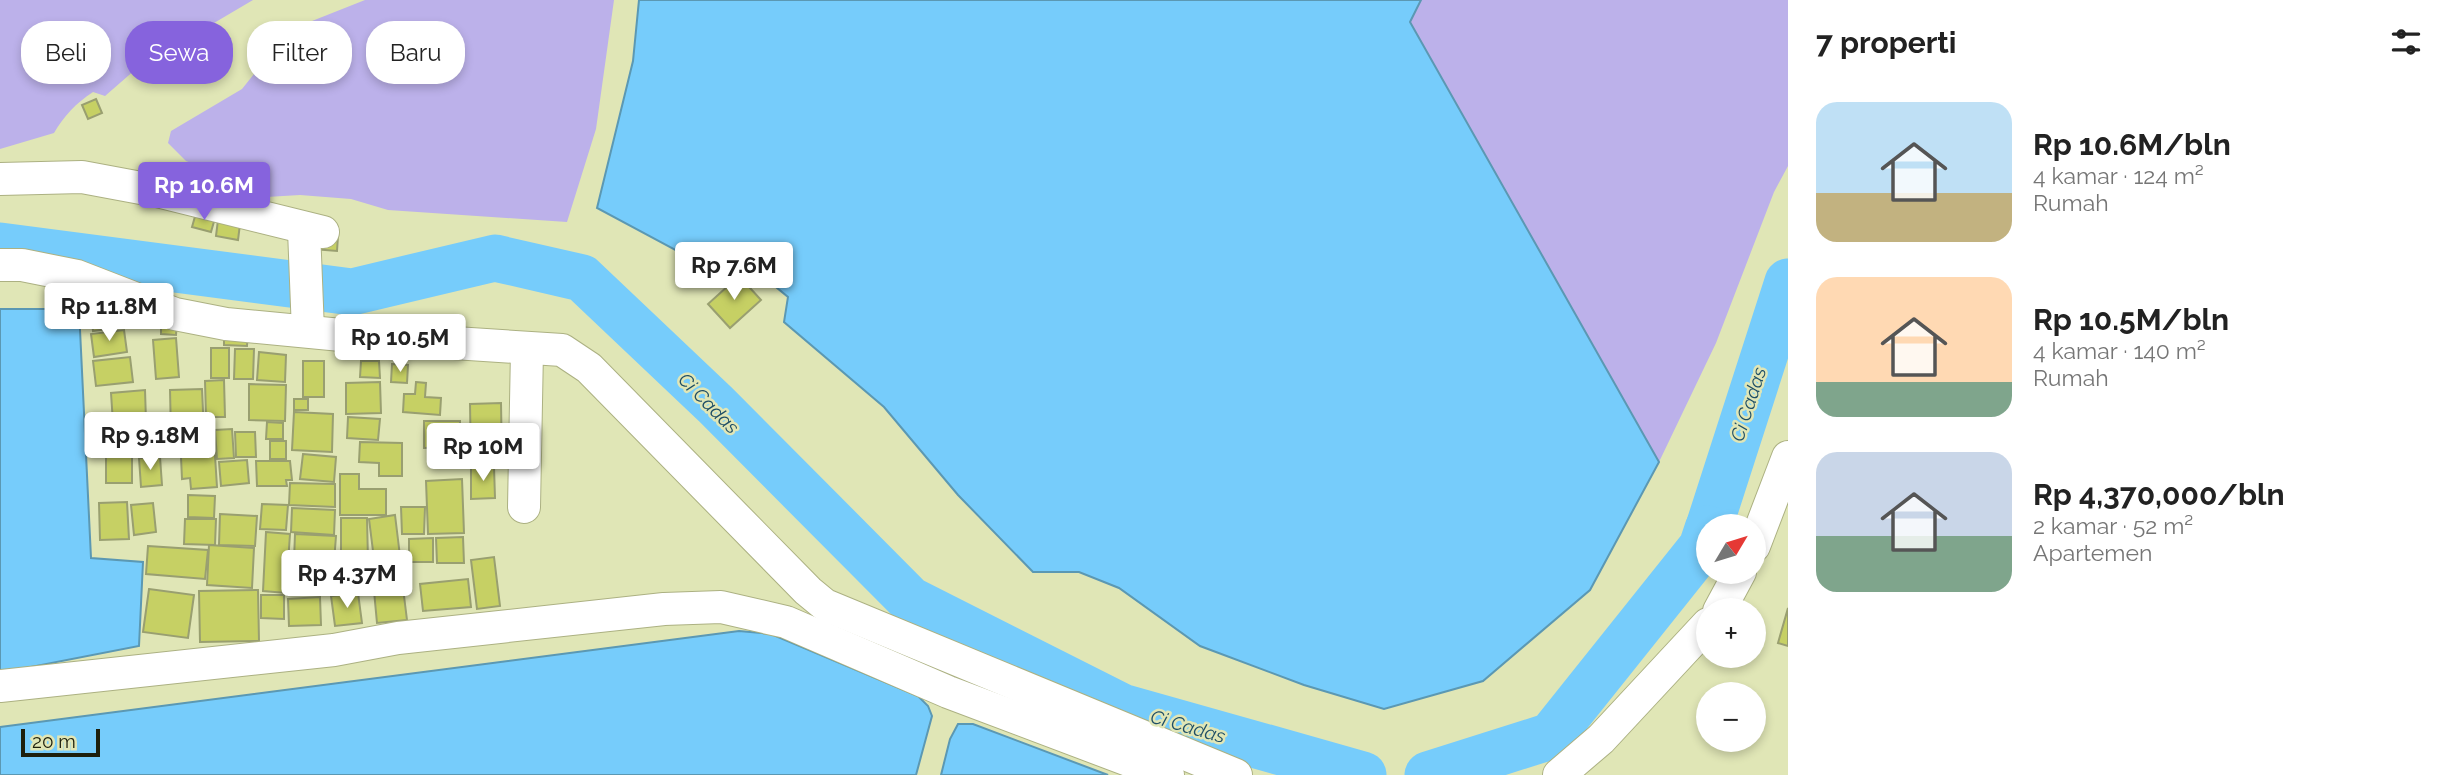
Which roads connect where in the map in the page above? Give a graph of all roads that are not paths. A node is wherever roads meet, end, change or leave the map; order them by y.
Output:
1 (0, 179) edge
2 (0, 265) edge
3 (307, 307) junction
4 (527, 350) junction
5 (1788, 457) edge
6 (524, 507) dead end
7 (1766, 515) edge
8 (1696, 637) edge
9 (0, 686) edge
10 (1168, 775) edge
11 (1236, 775) edge
12 (1559, 775) edge

1 - 3 street
2 - 3 street
3 - 4 street
4 - 6 street
4 - 11 street
5 - 7 street
8 - 12 street
9 - 10 street

